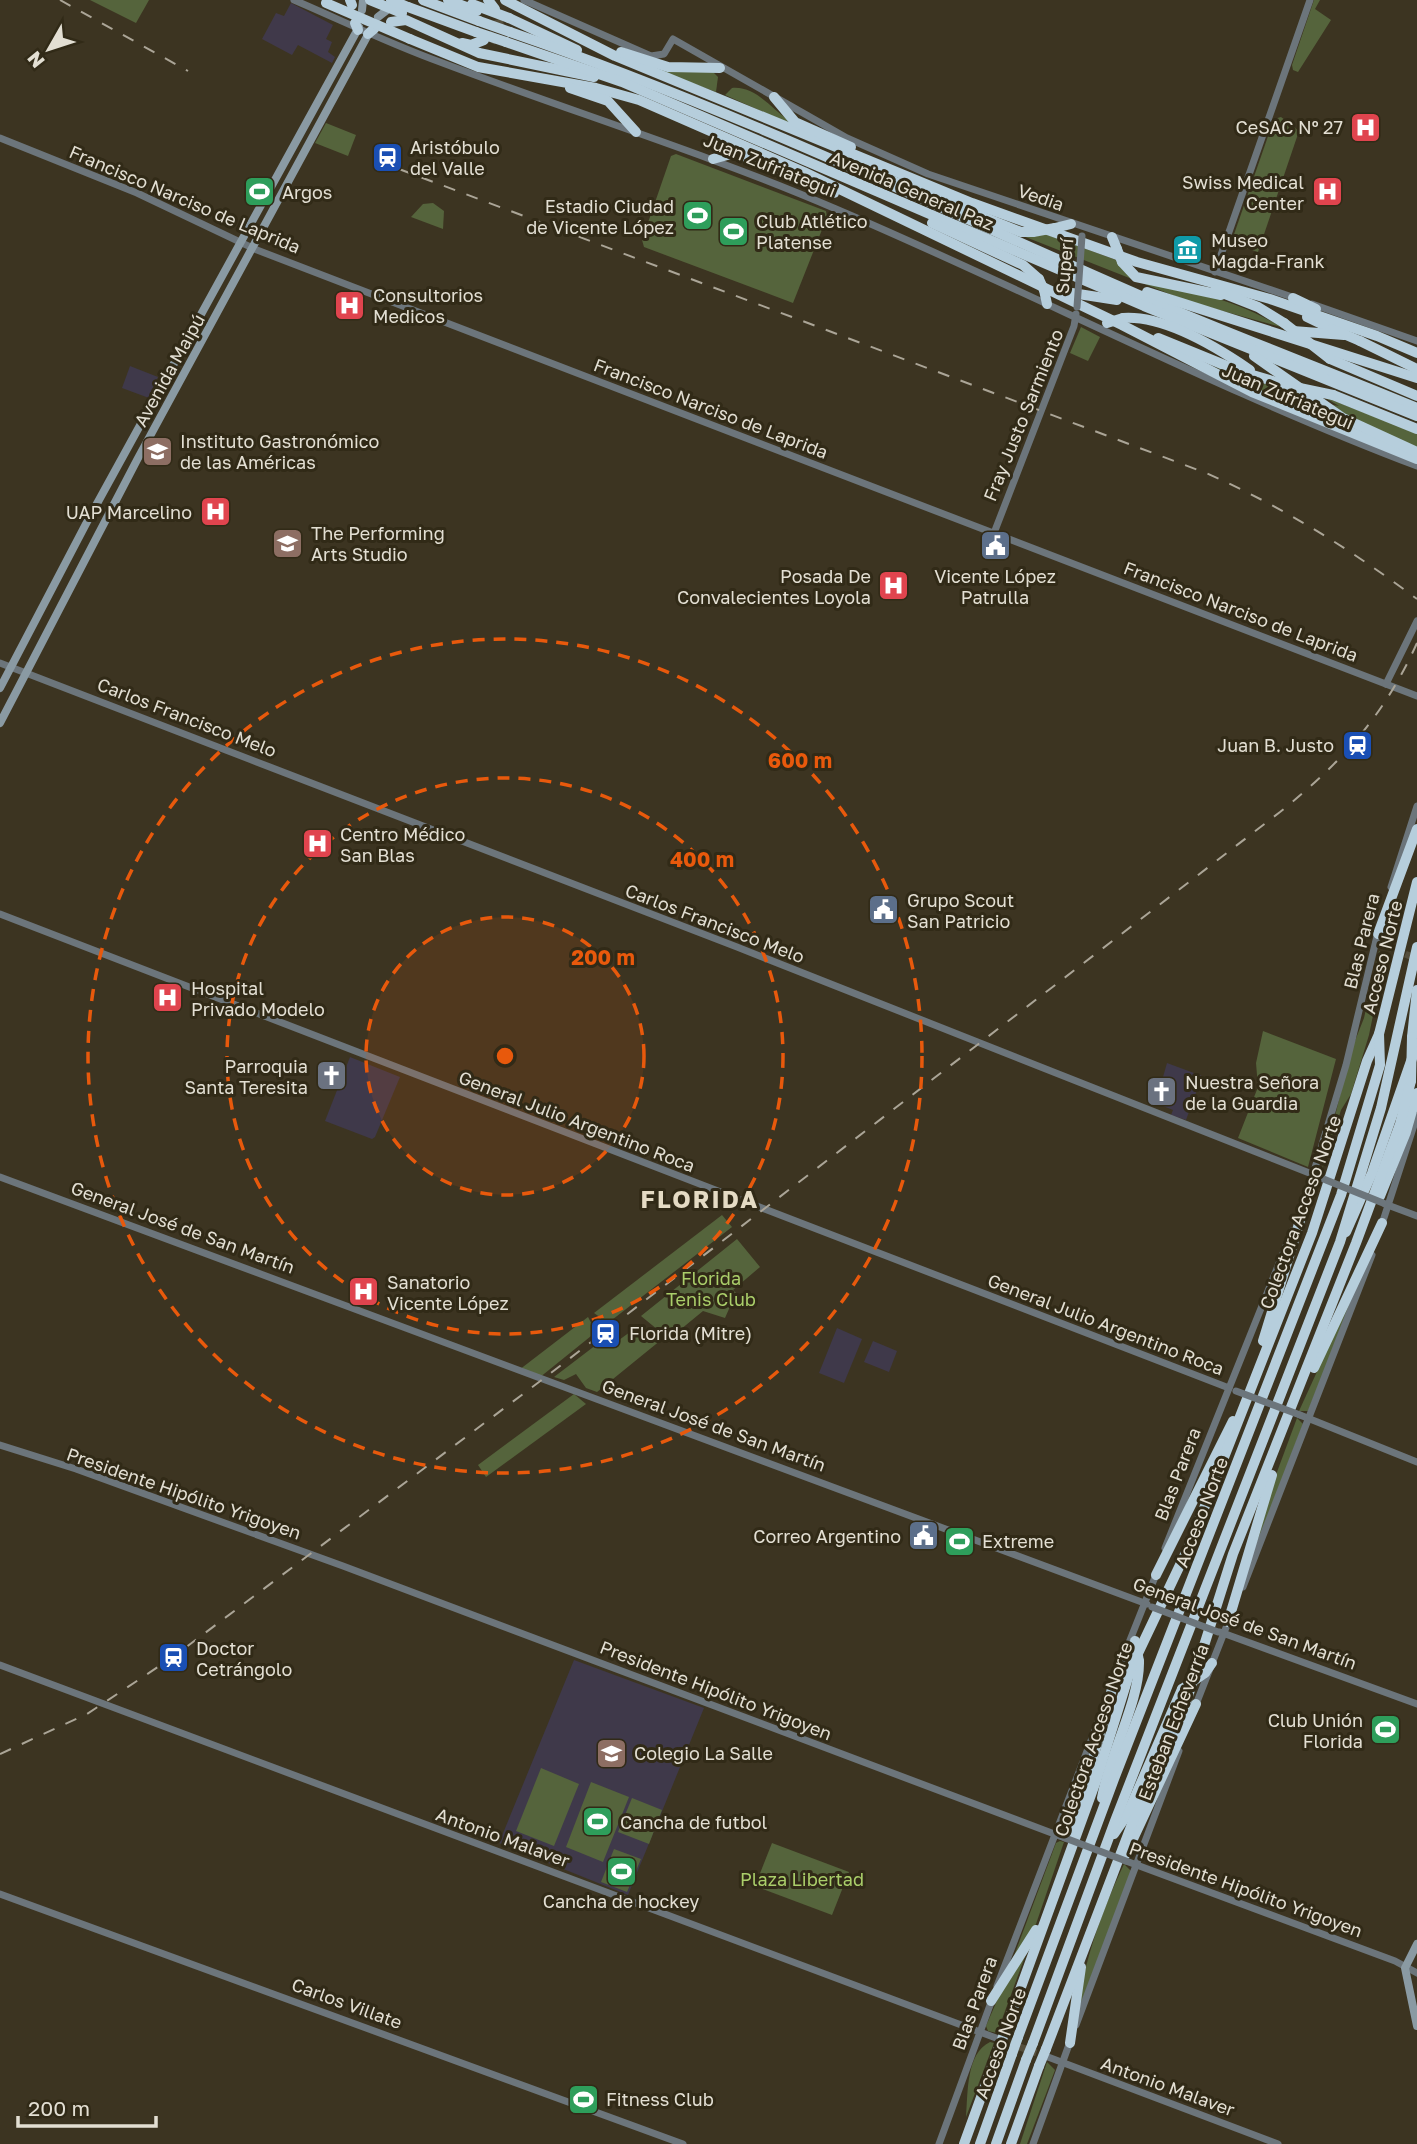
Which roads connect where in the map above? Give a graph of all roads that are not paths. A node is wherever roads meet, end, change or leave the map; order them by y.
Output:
1 (294, 0) edge
2 (423, 0) edge
3 (448, 0) edge
4 (505, 0) edge
5 (524, 0) edge
6 (1310, 0) edge
7 (325, 1) edge
8 (357, 3) edge
9 (387, 6) edge
10 (479, 6) edge
11 (405, 10) junction
12 (378, 17) dead end
13 (391, 22) dead end
14 (363, 27) junction
15 (509, 29) junction
16 (565, 31) junction
17 (411, 37) junction
18 (483, 38) junction
19 (467, 49) junction
20 (601, 63) junction
21 (720, 68) junction
22 (563, 71) junction
23 (533, 78) junction
24 (622, 82) junction
25 (774, 97) junction
26 (636, 132) junction
27 (0, 138) edge
28 (713, 159) junction
29 (848, 167) junction
30 (910, 178) junction
31 (876, 192) junction
32 (892, 215) junction
33 (1071, 224) junction
34 (1083, 232) junction
35 (1112, 237) junction
36 (241, 241) junction
37 (252, 248) junction
38 (1138, 262) junction
39 (1216, 272) junction
40 (1107, 279) junction
41 (1043, 286) junction
42 (1223, 286) junction
43 (1235, 298) junction
44 (1293, 298) junction
45 (1047, 304) junction
46 (1144, 306) junction
47 (1077, 307) joint
48 (1076, 317) junction
49 (1123, 321) junction
50 (1237, 322) junction
51 (1103, 325) junction
52 (1226, 340) junction
53 (1417, 341) edge
54 (1397, 343) junction
55 (1417, 354) edge
56 (1417, 359) edge
57 (1417, 369) edge
58 (1417, 378) edge
59 (1266, 380) junction
60 (1417, 396) edge
61 (1417, 408) edge
62 (1417, 418) edge
63 (1417, 429) edge
64 (1417, 452) edge
65 (1417, 458) edge
66 (1417, 467) edge
67 (994, 533) junction
68 (1417, 621) edge
69 (0, 663) edge
70 (10, 667) junction
71 (26, 672) junction
72 (1386, 684) junction
73 (0, 688) edge
74 (1417, 696) edge
75 (0, 723) edge
76 (1417, 806) edge
77 (1417, 829) edge
78 (1417, 883) edge
79 (0, 914) edge
80 (1377, 938) junction
81 (1386, 946) tunnel mouth
82 (1417, 947) edge
83 (1417, 990) edge
84 (1379, 1034) junction
85 (1415, 1041) edge
86 (1417, 1093) edge
87 (1417, 1116) edge
88 (1317, 1176) junction
89 (0, 1177) edge
90 (1310, 1188) junction
91 (1386, 1204) junction
92 (1417, 1216) edge
93 (1382, 1223) junction
94 (1340, 1242) junction
95 (1356, 1244) junction
96 (1253, 1384) junction
97 (1227, 1388) junction
98 (1247, 1400) junction
99 (1297, 1416) junction
100 (0, 1445) edge
101 (1417, 1462) edge
102 (1156, 1576) junction
103 (1149, 1605) junction
104 (1228, 1622) junction
105 (1221, 1632) junction
106 (1134, 1637) junction
107 (1212, 1663) junction
108 (0, 1665) edge
109 (1113, 1685) junction
110 (1196, 1704) junction
111 (1417, 1704) edge
112 (1097, 1823) junction
113 (1054, 1834) junction
114 (1105, 1846) junction
115 (1069, 1857) junction
116 (1136, 1864) junction
117 (1061, 1879) junction
118 (1105, 1891) junction
119 (0, 1894) edge
120 (1090, 1926) junction
121 (1417, 1944) edge
122 (1405, 1968) junction
123 (1417, 1973) edge
124 (991, 2001) junction
125 (1417, 2026) edge
126 (979, 2032) junction
127 (998, 2041) junction
128 (1070, 2043) junction
129 (1047, 2053) junction
130 (1063, 2063) junction
131 (683, 2144) edge
132 (939, 2144) edge
133 (964, 2144) edge
134 (980, 2144) edge
135 (996, 2144) edge
136 (1011, 2144) edge
137 (1033, 2144) edge
138 (1278, 2144) edge

1 - 14 street, Juan Zufriategui
2 - 10 highway
3 - 10 highway
4 - 16 highway, Avenida General Paz
5 - 21 street, Vedia
6 - 39 street
7 - 17 highway, Avenida General Paz, bridge
8 - 11 highway, bridge
9 - 11 highway, Avenida General Paz, bridge
9 - 12 main road
10 - 15 highway, bridge
11 - 18 highway, Avenida General Paz
11 - 18 highway
13 - 19 highway
14 - 26 street, Juan Zufriategui
14 - 36 main road, Avenida Maipú
14 - 37 main road, Avenida Maipú
15 - 18 highway, Avenida General Paz, bridge
15 - 20 highway, Avenida General Paz
15 - 20 highway
15 - 24 highway, Avenida General Paz
16 - 21 highway
16 - 30 highway, Avenida General Paz
17 - 22 highway
17 - 23 highway, Avenida General Paz
18 - 19 highway
19 - 22 highway
20 - 29 highway, Avenida General Paz
21 - 25 street, Vedia
22 - 24 highway
23 - 26 highway
23 - 32 highway, Avenida General Paz
24 - 31 highway, Avenida General Paz
25 - 30 highway
25 - 33 street, Vedia
26 - 28 street, Juan Zufriategui
27 - 36 street, Francisco Narciso de Laprida
28 - 32 highway
28 - 45 street, Juan Zufriategui
29 - 33 highway, bridge
29 - 40 highway, Avenida General Paz
30 - 38 highway, Avenida General Paz
31 - 41 highway
31 - 46 highway, Avenida General Paz
32 - 41 highway, Avenida General Paz
33 - 34 street, Vedia
34 - 35 street, Vedia
34 - 47 street, Superí, bridge
35 - 39 street, Vedia
35 - 43 highway, bridge
36 - 37 street, Francisco Narciso de Laprida
36 - 70 main road, Avenida Maipú
37 - 67 street, Francisco Narciso de Laprida
37 - 71 main road, Avenida Maipú
38 - 42 highway, Avenida General Paz
38 - 43 highway
39 - 44 street, Vedia
40 - 50 highway
40 - 61 highway, Avenida General Paz
41 - 45 highway
41 - 46 highway
41 - 49 highway, Avenida General Paz
42 - 54 highway, Avenida General Paz
42 - 57 highway, bridge
43 - 60 highway, bridge
44 - 53 street, Vedia
44 - 54 highway
45 - 48 street, Juan Zufriategui
46 - 52 highway, Avenida General Paz
47 - 48 street, Fray Justo Sarmiento
48 - 51 street, Juan Zufriategui
48 - 67 street, Fray Justo Sarmiento
49 - 51 highway, bridge
49 - 59 highway
49 - 59 highway
49 - 65 highway
50 - 56 highway
50 - 58 highway
51 - 66 street, Juan Zufriategui
52 - 62 highway, Avenida General Paz
52 - 64 highway
54 - 55 highway, Avenida General Paz
59 - 63 highway, bridge
67 - 72 street, Francisco Narciso de Laprida
68 - 72 street
69 - 70 street, Carlos Francisco Melo
70 - 71 street, Carlos Francisco Melo
70 - 73 main road, Avenida Maipú
71 - 75 main road, Avenida Maipú
71 - 88 street, Carlos Francisco Melo
72 - 74 street, Francisco Narciso de Laprida
76 - 80 street, Blas Parera
77 - 80 highway
78 - 84 highway, Acceso Norte
79 - 97 street, General Julio Argentino Roca
80 - 81 street
80 - 88 street, Blas Parera
82 - 94 highway, Acceso Norte
83 - 85 highway
84 - 96 highway, Colectora Acceso Norte
84 - 112 highway, Acceso Norte
85 - 94 highway
85 - 95 highway, bridge
86 - 95 highway
87 - 91 street, Esteban Echeverría
88 - 90 street, Blas Parera
88 - 91 street, Carlos Francisco Melo, bridge
89 - 103 street, General José de San Martín
90 - 96 highway
90 - 97 street, Blas Parera
91 - 92 street, Carlos Francisco Melo
91 - 93 street, Esteban Echeverría
93 - 99 highway
93 - 99 street, Esteban Echeverría
94 - 114 highway, Acceso Norte
95 - 99 highway
96 - 98 highway, Colectora Acceso Norte
97 - 99 street, General Julio Argentino Roca, bridge
97 - 102 street, Blas Parera
98 - 102 highway
98 - 115 highway, Colectora Acceso Norte
99 - 101 street, General Julio Argentino Roca
99 - 104 highway
99 - 104 street, Esteban Echeverría
99 - 118 highway
100 - 113 street, Presidente Hipólito Yrigoyen
102 - 103 street, Blas Parera
103 - 105 street, General José de San Martín, bridge
103 - 106 street, Blas Parera
104 - 105 street, Esteban Echeverría
105 - 107 street, Esteban Echeverría
105 - 111 street, General José de San Martín
106 - 109 street, Blas Parera
106 - 112 highway, bridge
107 - 110 street, Esteban Echeverría
107 - 114 highway, bridge
108 - 126 street, Antonio Malaver
109 - 113 street, Blas Parera
109 - 115 highway
110 - 116 street, Esteban Echeverría
110 - 118 highway
112 - 134 highway, Acceso Norte, bridge
113 - 116 street, Presidente Hipólito Yrigoyen, bridge
113 - 124 street, Blas Parera
114 - 135 highway, Acceso Norte, bridge
115 - 117 highway, Colectora Acceso Norte
116 - 122 street, Presidente Hipólito Yrigoyen
116 - 128 street, Esteban Echeverría
117 - 124 highway
117 - 127 highway, Colectora Acceso Norte, bridge
118 - 120 highway
119 - 131 street, Carlos Villate
120 - 128 highway
120 - 129 highway
121 - 122 main road
122 - 123 street, Presidente Hipólito Yrigoyen
122 - 125 main road
124 - 126 street, Blas Parera
126 - 127 street, Antonio Malaver
126 - 132 street, Blas Parera
127 - 133 highway, Colectora Acceso Norte
128 - 130 street, Esteban Echeverría
129 - 130 street, Antonio Malaver
129 - 136 highway, bridge
130 - 137 street, Esteban Echeverría
130 - 138 street, Antonio Malaver

